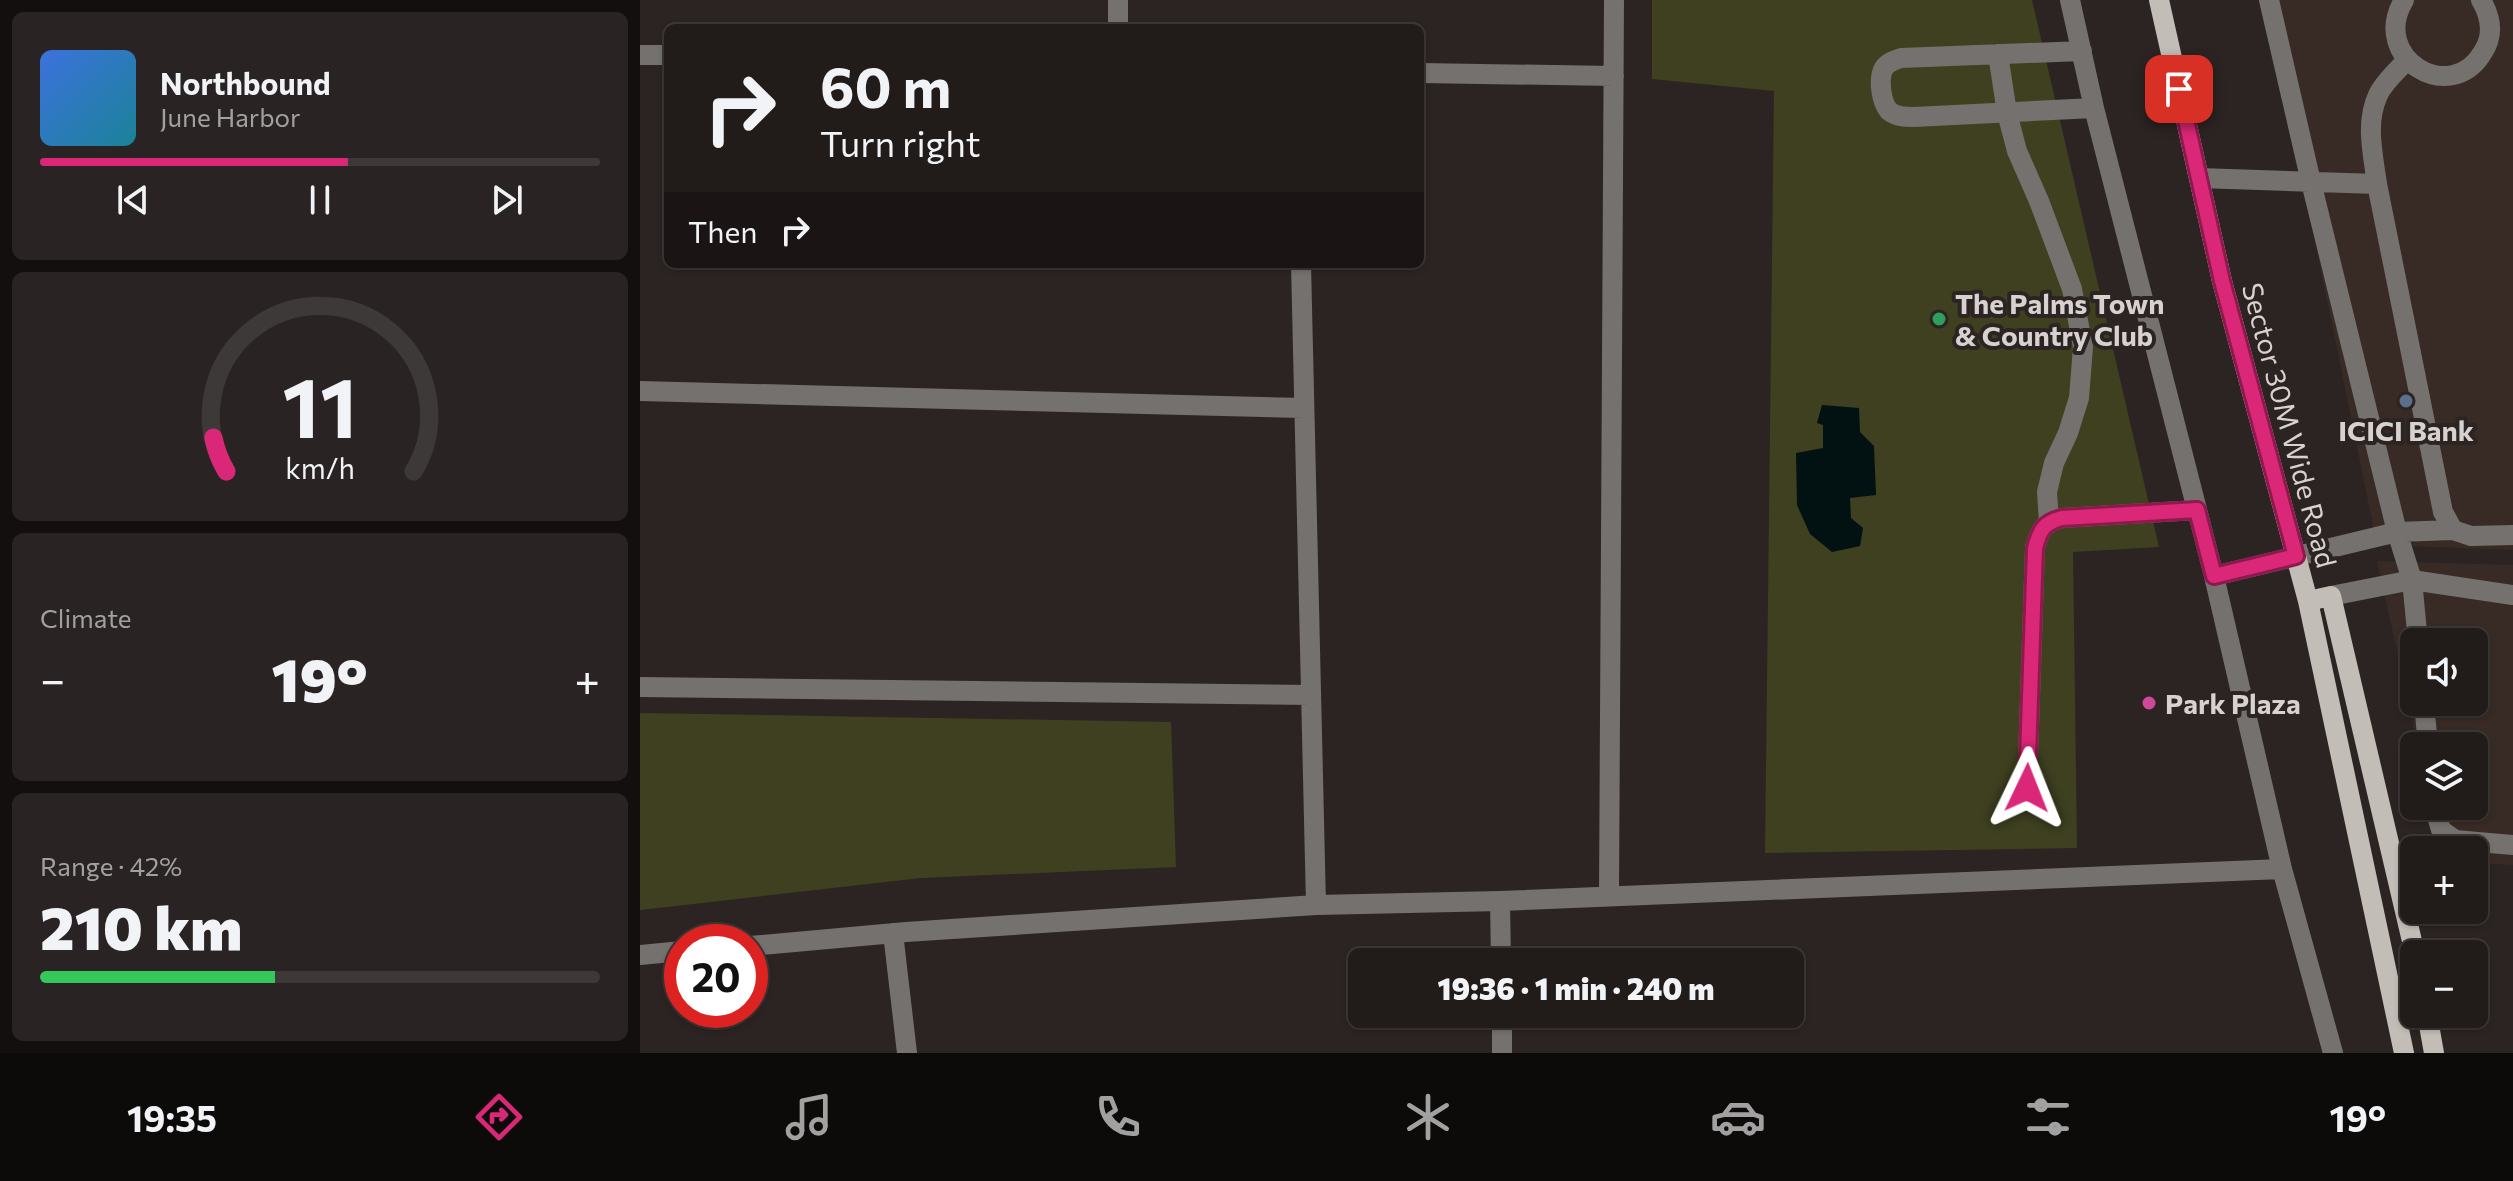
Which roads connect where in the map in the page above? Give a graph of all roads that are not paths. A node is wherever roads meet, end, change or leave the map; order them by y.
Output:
1 (1118, 0) edge
2 (1614, 0) edge
3 (2070, 0) edge
4 (2159, 0) edge
5 (2269, 0) edge
6 (2404, 0) edge
7 (2482, 0) edge
8 (1118, 24) edge
9 (2082, 51) junction
10 (1998, 54) junction
11 (640, 55) edge
12 (664, 55) edge
13 (2407, 60) junction
14 (1424, 73) edge
15 (1614, 76) junction
16 (2094, 108) junction
17 (2007, 113) junction
18 (2199, 178) junction
19 (2311, 182) junction
20 (2377, 184) junction
21 (1301, 268) edge
22 (640, 391) edge
23 (1303, 408) junction
24 (2197, 510) junction
25 (2049, 522) junction
26 (2453, 530) junction
27 (2397, 532) junction
28 (2513, 535) edge
29 (2296, 556) junction
30 (2214, 576) junction
31 (2412, 580) junction
32 (2513, 595) edge
33 (2331, 596) junction
34 (2308, 601) junction
35 (2417, 628) edge
36 (640, 687) edge
37 (1311, 695) junction
38 (2027, 788) dead end
39 (2438, 820) edge
40 (2513, 845) edge
41 (2282, 869) junction
42 (1609, 895) junction
43 (1500, 901) junction
44 (1316, 905) junction
45 (893, 933) junction
46 (2412, 940) edge
47 (768, 944) edge
48 (1501, 948) edge
49 (664, 953) edge
50 (640, 955) edge
51 (2399, 1026) junction
52 (1502, 1028) edge
53 (2430, 1028) edge
54 (907, 1053) edge
55 (1502, 1053) edge
56 (2333, 1053) edge
57 (2390, 1053) edge
58 (2404, 1053) edge
59 (2434, 1053) edge

1 - 8 street
2 - 15 street
3 - 9 street
4 - 18 main road, Sector 30M Wide Road
5 - 19 street
6 - 13 street
7 - 13 street
9 - 10 street
9 - 16 street
10 - 17 street
10 - 17 street
11 - 12 street
13 - 20 street
14 - 15 street
15 - 42 street
16 - 17 street
16 - 24 street
17 - 25 street
18 - 19 street
18 - 29 main road, Sector 30M Wide Road
19 - 20 street
19 - 27 street
20 - 26 street
21 - 23 street
22 - 23 street
23 - 37 street
24 - 25 street
24 - 30 street
25 - 38 street
26 - 27 street
26 - 28 street
27 - 29 street
27 - 31 street
29 - 30 street
29 - 34 main road, Sector 30M Wide Road
30 - 41 street
31 - 32 street
31 - 33 street
31 - 35 street
33 - 34 main road
33 - 46 main road
34 - 51 main road, Sector 30M Wide Road
36 - 37 street
37 - 44 street
39 - 40 street
41 - 42 street
41 - 56 street
42 - 43 street
43 - 44 street
43 - 48 street
44 - 45 street
45 - 47 street
45 - 54 street
49 - 50 street
51 - 57 main road
51 - 58 main road, Sector 30M Wide Road
52 - 55 street
53 - 59 main road

